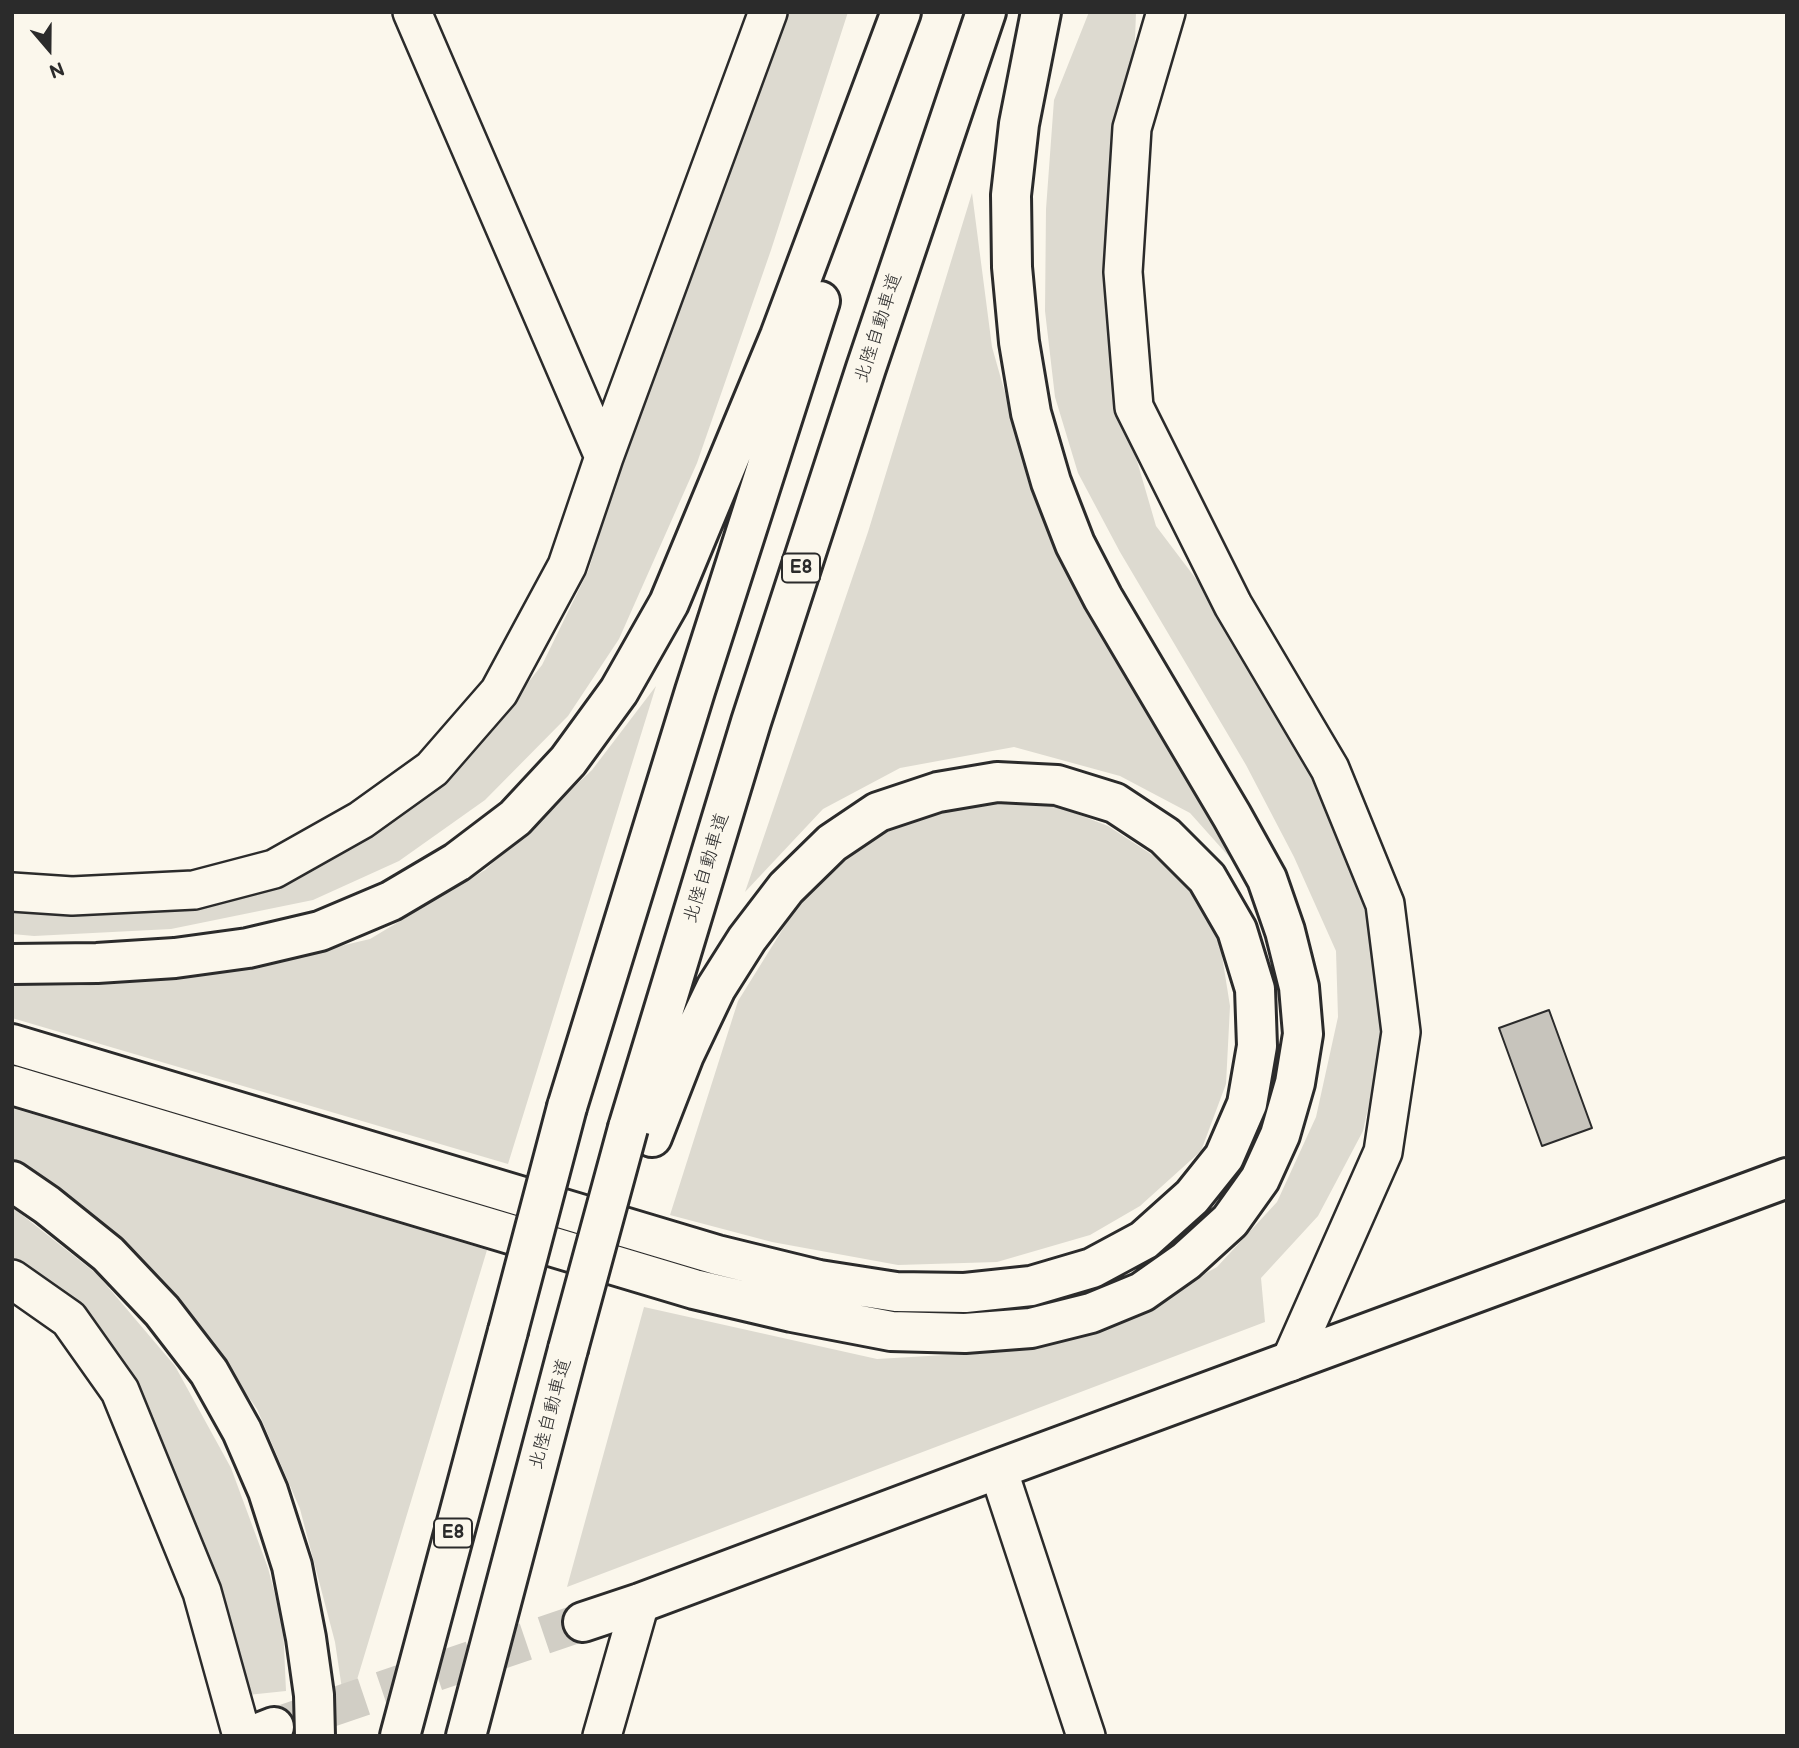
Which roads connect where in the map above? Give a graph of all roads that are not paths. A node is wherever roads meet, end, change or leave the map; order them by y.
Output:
1 (412, 12) edge
2 (768, 12) edge
3 (901, 12) edge
4 (919, 12) edge
5 (986, 12) edge
6 (1041, 12) edge
7 (1166, 12) edge
8 (604, 457) junction
9 (12, 892) edge
10 (12, 964) edge
11 (12, 1044) edge
12 (12, 1085) edge
13 (640, 1132) junction
14 (1787, 1178) edge
15 (12, 1181) edge
16 (12, 1279) edge
17 (576, 1353) junction
18 (1290, 1362) junction
19 (998, 1469) junction
20 (640, 1604) junction
21 (583, 1622) tunnel mouth
22 (256, 1733) edge
23 (315, 1736) edge
24 (400, 1736) edge
25 (466, 1736) edge
26 (483, 1736) edge
27 (602, 1736) edge
28 (1086, 1736) edge

1 - 8 street
2 - 8 street
3 - 10 main road
4 - 24 main road, E8, bridge
5 - 13 main road, 北陸自動車道 / E8
6 - 12 main road
7 - 18 street
8 - 9 street
11 - 13 main road
13 - 17 main road, 北陸自動車道 / E8, bridge
14 - 18 main road
15 - 23 main road
16 - 22 street
17 - 25 main road, 北陸自動車道 / E8
17 - 26 main road
18 - 19 main road
19 - 20 main road
19 - 28 street
20 - 21 main road
20 - 27 street

